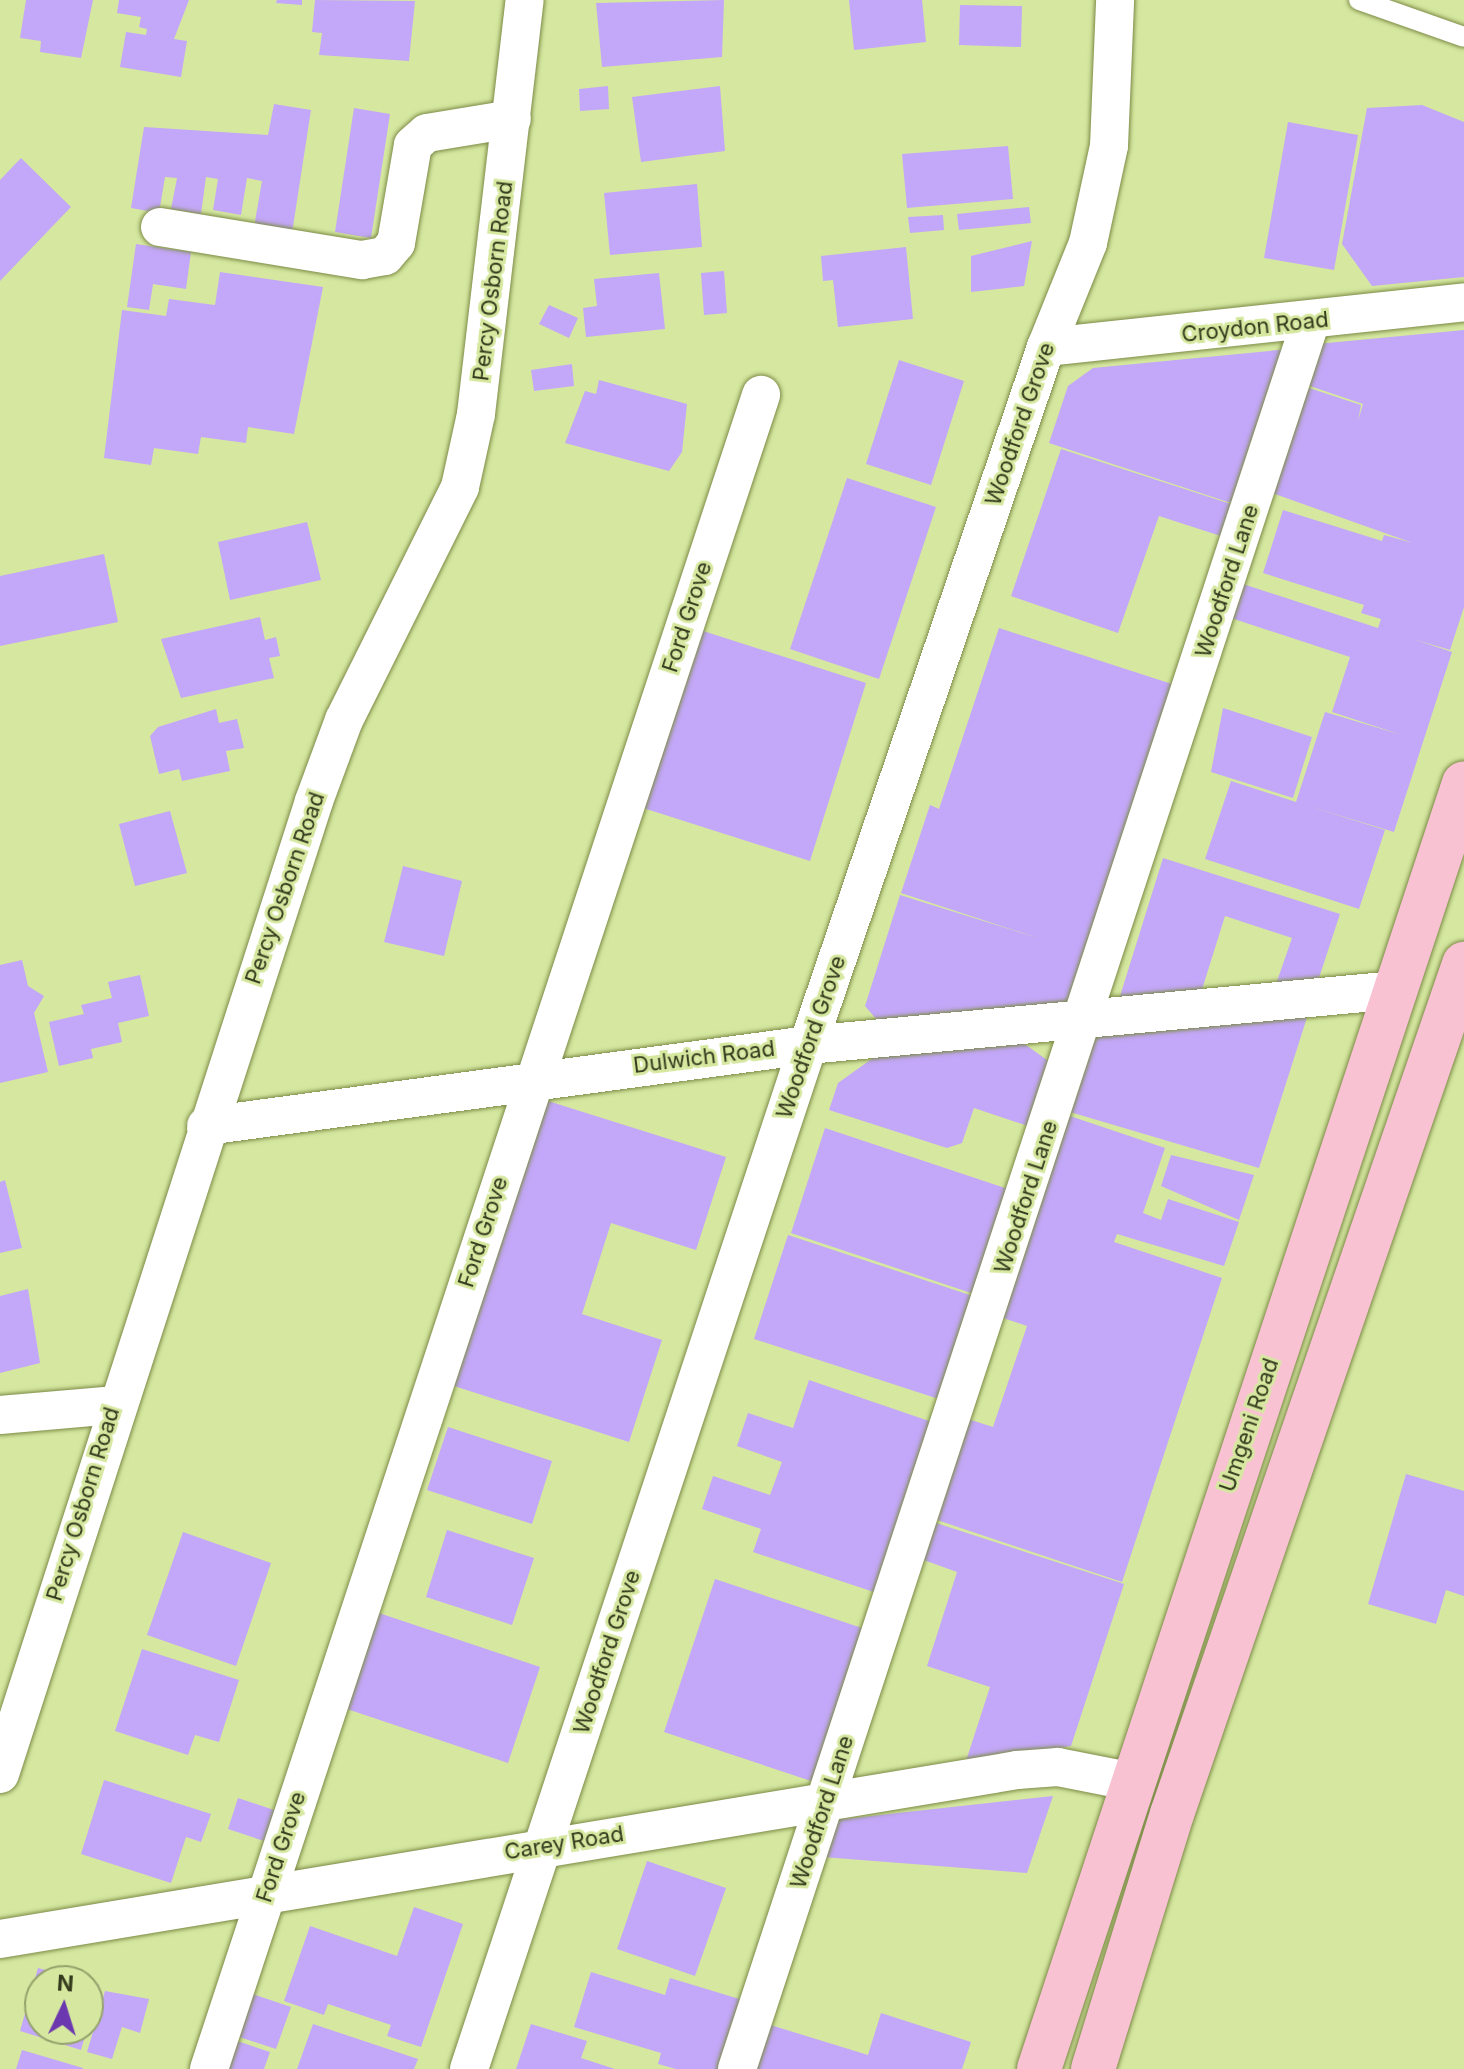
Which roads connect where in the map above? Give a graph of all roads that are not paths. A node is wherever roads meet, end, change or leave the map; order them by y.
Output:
1 (525, 0) edge
2 (1115, 0) edge
3 (1359, 0) edge
4 (1464, 37) edge
5 (512, 119) junction
6 (160, 227) dead end
7 (1464, 302) edge
8 (1310, 323) junction
9 (1046, 347) junction
10 (761, 395) dead end
11 (1464, 783) edge
12 (1464, 964) edge
13 (1395, 990) junction
14 (1086, 1017) junction
15 (808, 1045) junction
16 (533, 1078) junction
17 (206, 1126) junction
18 (114, 1405) junction
19 (0, 1415) edge
20 (13, 1690) edge
21 (0, 1774) edge
22 (1129, 1781) junction
23 (825, 1800) junction
24 (542, 1847) junction
25 (266, 1891) junction
26 (0, 1939) edge
27 (209, 2069) edge
28 (469, 2069) edge
29 (737, 2069) edge
30 (1039, 2069) edge
31 (1093, 2069) edge

1 - 5 street, Percy Osborn Road
2 - 9 street, Woodford Grove
3 - 4 lane
5 - 6 street
5 - 17 street, Percy Osborn Road
7 - 8 street, Croydon Road
8 - 9 street, Croydon Road
8 - 14 street, Woodford Lane
9 - 15 street, Woodford Grove
10 - 16 street, Ford Grove
11 - 13 main road, Umgeni Road
12 - 31 main road
13 - 14 street, Dulwich Road
13 - 22 main road, Umgeni Road
14 - 15 street, Dulwich Road
14 - 23 street, Woodford Lane
15 - 16 street, Dulwich Road
15 - 24 street, Woodford Grove
16 - 17 street, Dulwich Road
16 - 25 street, Ford Grove
17 - 18 street, Percy Osborn Road
18 - 19 street
18 - 20 street, Percy Osborn Road
20 - 21 street, Percy Osborn Road
22 - 23 street, Carey Road
22 - 30 main road, Umgeni Road
23 - 24 street, Carey Road
23 - 29 street, Woodford Lane
24 - 25 street, Carey Road
24 - 28 street, Woodford Grove
25 - 26 street, Carey Road
25 - 27 street, Ford Grove

